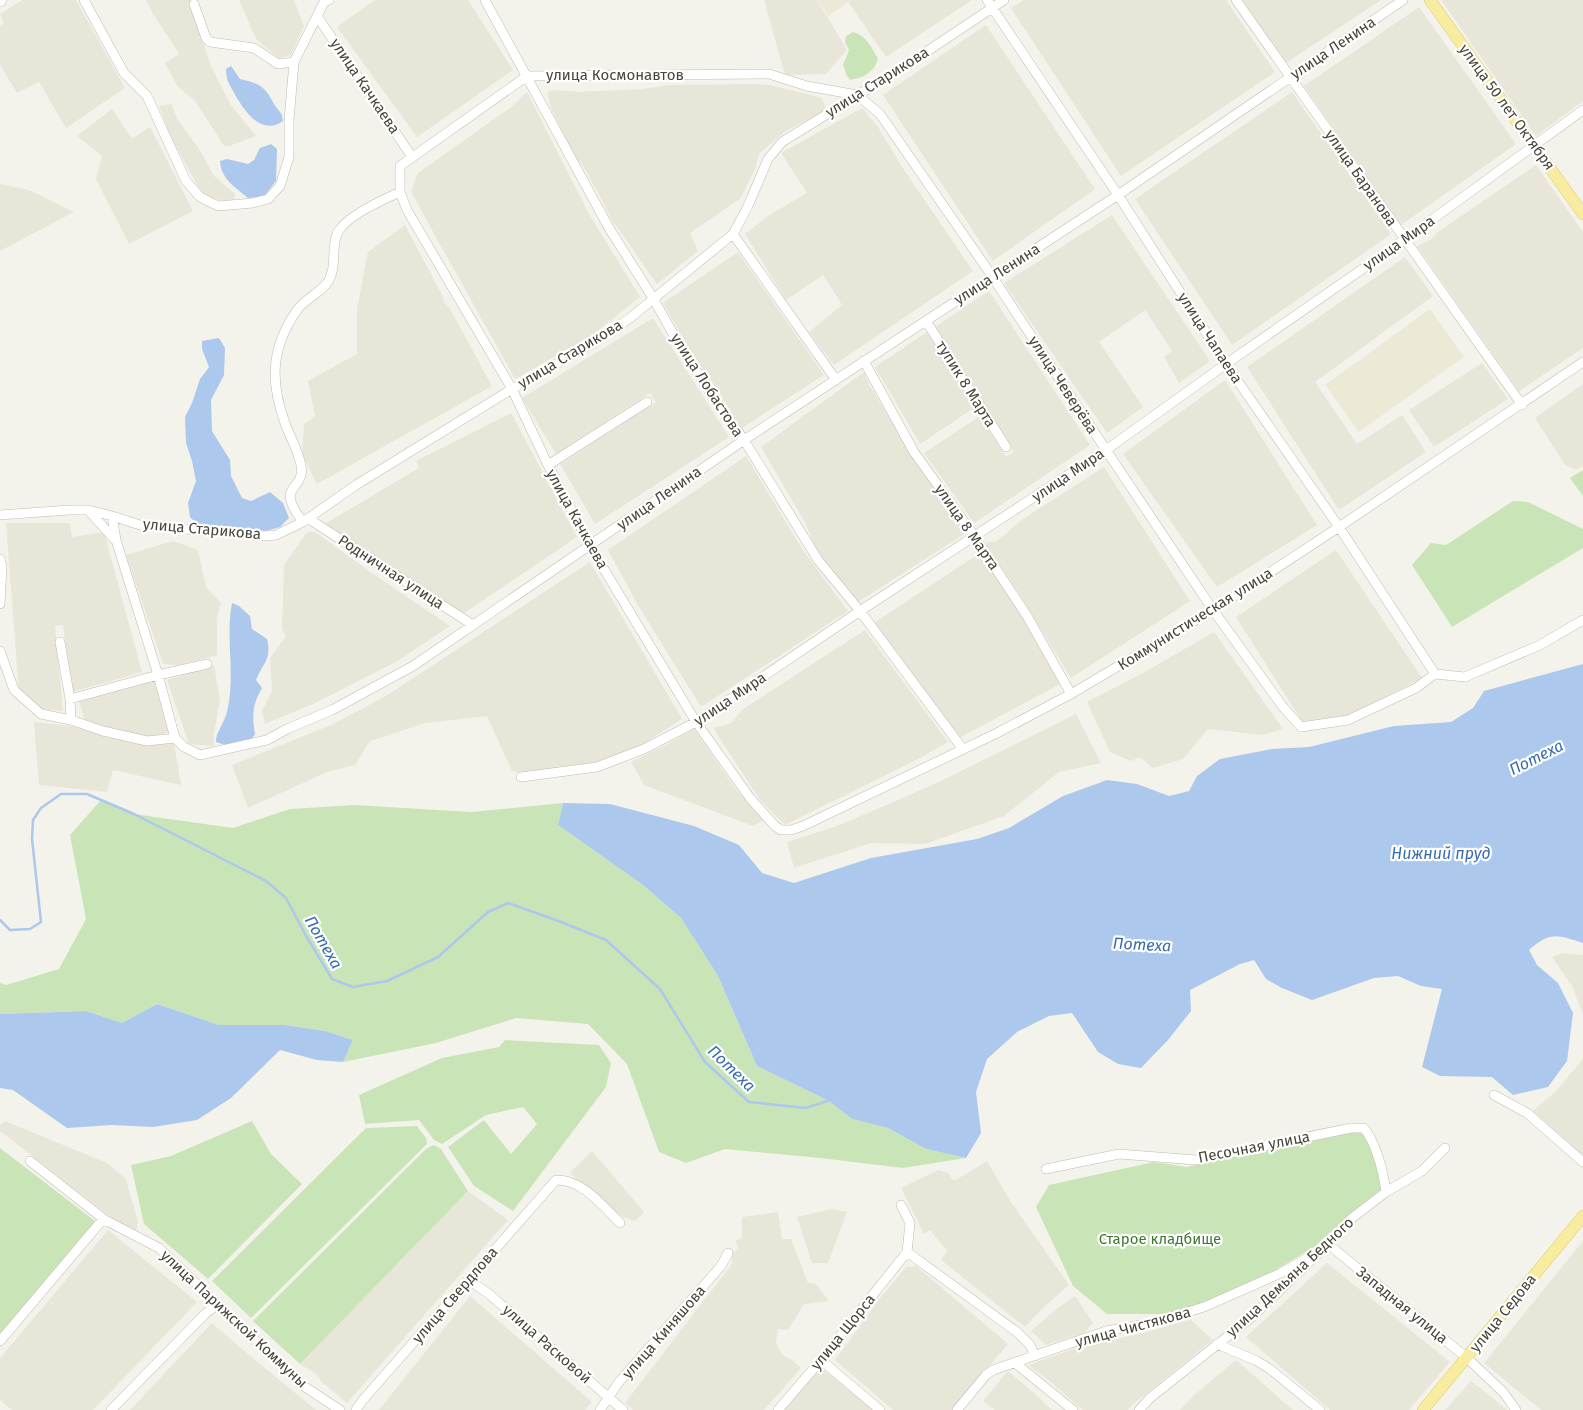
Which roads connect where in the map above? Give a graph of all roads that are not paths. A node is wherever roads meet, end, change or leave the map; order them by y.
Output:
1 (84, 0) edge
2 (328, 0) edge
3 (485, 0) edge
4 (1004, 0) edge
5 (1236, 0) edge
6 (1403, 0) edge
7 (1430, 0) edge
8 (194, 4) dead end
9 (990, 4) edge
10 (317, 16) junction
11 (294, 62) junction
12 (527, 76) junction
13 (1290, 78) junction
14 (857, 94) junction
15 (1583, 110) edge
16 (1535, 145) junction
17 (412, 157) junction
18 (400, 166) joint
19 (400, 192) junction
20 (1118, 195) junction
21 (1583, 214) edge
22 (734, 234) junction
23 (1404, 240) junction
24 (992, 276) junction
25 (653, 298) junction
26 (926, 321) junction
27 (864, 361) junction
28 (1583, 362) edge
29 (1226, 364) junction
30 (836, 380) junction
31 (512, 390) junction
32 (647, 402) dead end
33 (1522, 405) junction
34 (744, 440) junction
35 (1006, 447) dead end
36 (1106, 450) junction
37 (548, 465) junction
38 (88, 510) junction
39 (0, 515) edge
40 (112, 516) junction
41 (306, 521) junction
42 (1339, 527) junction
43 (975, 537) junction
44 (116, 540) junction
45 (590, 546) junction
46 (0, 559) edge
47 (0, 604) edge
48 (1213, 610) junction
49 (860, 611) junction
50 (1583, 620) edge
51 (473, 625) junction
52 (60, 642) dead end
53 (0, 651) edge
54 (208, 664) dead end
55 (1435, 674) junction
56 (158, 675) junction
57 (1071, 694) junction
58 (70, 699) junction
59 (71, 720) junction
60 (696, 722) junction
61 (176, 738) junction
62 (962, 748) junction
63 (521, 777) dead end
64 (781, 830) joint
65 (1494, 1096) dead end
66 (1445, 1148) dead end
67 (30, 1161) dead end
68 (1583, 1162) edge
69 (1046, 1169) dead end
70 (1386, 1192) junction
71 (901, 1205) dead end
72 (1583, 1216) edge
73 (105, 1220) junction
74 (620, 1222) dead end
75 (1328, 1244) junction
76 (907, 1252) junction
77 (728, 1253) dead end
78 (1318, 1253) junction
79 (469, 1280) junction
80 (218, 1304) junction
81 (0, 1341) edge
82 (1217, 1344) junction
83 (1035, 1356) junction
84 (1467, 1358) junction
85 (821, 1360) junction
86 (1014, 1363) junction
87 (610, 1398) junction
88 (111, 1410) edge
89 (340, 1410) edge
90 (356, 1410) edge
91 (600, 1410) edge
92 (623, 1410) edge
93 (778, 1410) edge
94 (880, 1410) edge
95 (957, 1410) edge
96 (1073, 1410) edge
97 (1139, 1410) edge
98 (1320, 1410) edge
99 (1424, 1410) edge
100 (1516, 1410) edge

1 - 11 street
2 - 10 street
3 - 12 street, улица Лобастова
4 - 9 street, улица Старикова
5 - 13 street, улица Баранова
6 - 13 street, улица Ленина
7 - 16 main road, улица 50 лет Октября
8 - 11 street
9 - 14 street, улица Старикова
9 - 20 street, улица Чапаева
10 - 11 street
10 - 17 street, улица Качкаева
12 - 14 street, улица Космонавтов
12 - 17 street, улица Космонавтов
12 - 25 street, улица Лобастова
13 - 20 street, улица Ленина
13 - 23 street, улица Баранова
14 - 22 street, улица Старикова
14 - 24 street, улица Чеверёва
15 - 16 street, улица Мира
16 - 21 main road, улица 50 лет Октября
16 - 23 street, улица Мира
17 - 18 street, улица Космонавтов
18 - 19 street, улица Качкаева
19 - 31 street, улица Качкаева
19 - 41 street
20 - 24 street, улица Ленина
20 - 29 street, улица Чапаева
22 - 25 street, улица Старикова
22 - 30 street
23 - 29 street, улица Мира
23 - 33 street, улица Баранова
24 - 26 street, улица Ленина
24 - 36 street, улица Чеверёва
25 - 31 street, улица Старикова
25 - 34 street, улица Лобастова
26 - 27 street, улица Ленина
26 - 35 street, тупик 8 Марта
27 - 30 street, улица Ленина
27 - 43 street, улица 8 Марта
28 - 33 street, Коммунистическая улица
29 - 36 street, улица Мира
29 - 42 street, улица Чапаева
30 - 34 street, улица Ленина
31 - 37 street, улица Качкаева
31 - 41 street, улица Старикова
32 - 37 street
33 - 42 street, Коммунистическая улица
34 - 45 street, улица Ленина
34 - 49 street, улица Лобастова
36 - 43 street, улица Мира
36 - 48 street, улица Чеверёва
37 - 45 street, улица Качкаева
38 - 39 street, улица Старикова
38 - 40 street, улица Старикова
38 - 44 street
40 - 41 street, улица Старикова
40 - 44 street
41 - 51 street, Родничная улица
42 - 48 street, Коммунистическая улица
42 - 55 street, улица Чапаева
43 - 49 street, улица Мира
43 - 57 street, улица 8 Марта
44 - 56 street
45 - 51 street, улица Ленина
45 - 60 street, улица Качкаева
46 - 47 street
48 - 55 street, улица Чеверёва
48 - 57 street, Коммунистическая улица
49 - 60 street, улица Мира
49 - 62 street, улица Лобастова
50 - 55 street
51 - 61 street, улица Ленина
52 - 58 street
53 - 59 street
54 - 56 street
56 - 58 street
56 - 61 street
57 - 62 street, Коммунистическая улица
58 - 59 street
59 - 61 street
60 - 63 street, улица Мира
60 - 64 street, улица Качкаева
62 - 64 street, Коммунистическая улица
65 - 68 street
66 - 70 street, улица Демьяна Бедного
67 - 73 street, улица Парижской Коммуны
69 - 70 street, Песочная улица
70 - 75 street, улица Демьяна Бедного
71 - 76 street
72 - 84 main road, улица Седова
73 - 80 street, улица Парижской Коммуны
73 - 81 street
74 - 79 street, улица Свердлова
75 - 78 street, улица Демьяна Бедного
75 - 84 street, Западная улица
76 - 83 street
76 - 85 street, улица Щорса
77 - 87 street, улица Киняшова
78 - 82 street, улица Демьяна Бедного
78 - 83 street, улица Чистякова
79 - 87 street, улица Расковой
79 - 90 street, улица Свердлова
80 - 88 street
80 - 89 street, улица Парижской Коммуны
82 - 97 street, улица Демьяна Бедного
82 - 98 street
83 - 86 street, улица Чистякова
84 - 99 main road, улица Седова
84 - 100 street, Западная улица
85 - 93 street, улица Щорса
85 - 94 street
86 - 95 street, улица Чистякова
86 - 96 street
87 - 91 street, улица Киняшова
87 - 92 street, улица Расковой

